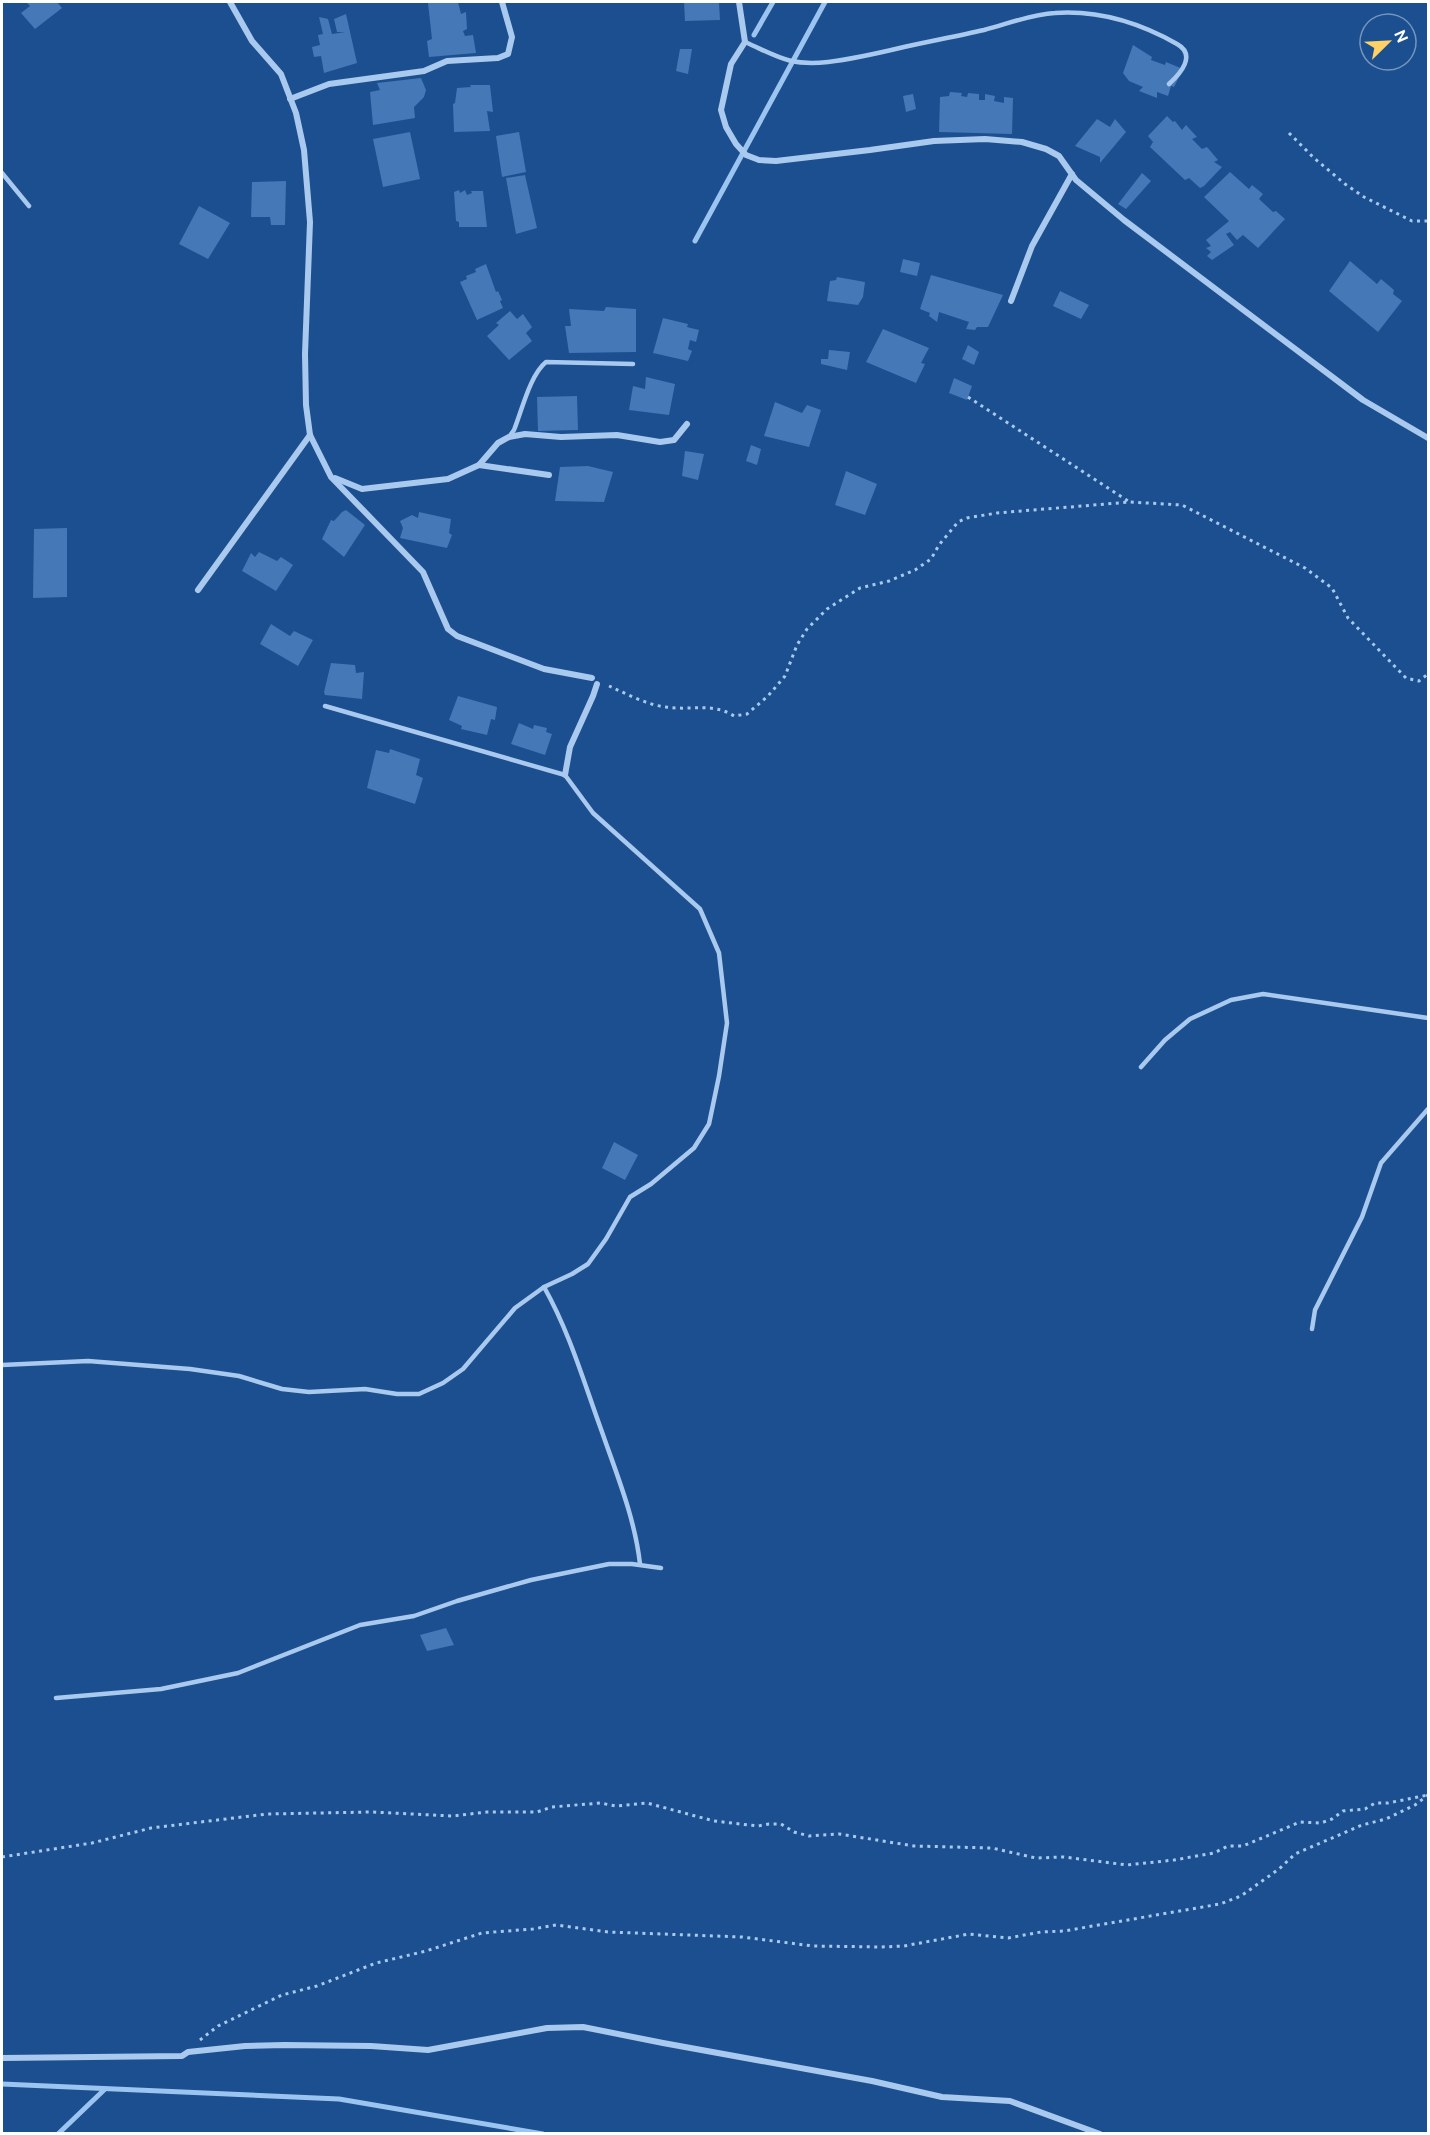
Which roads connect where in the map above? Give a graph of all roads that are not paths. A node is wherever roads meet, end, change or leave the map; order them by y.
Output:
1 (230, 2) edge
2 (502, 2) edge
3 (739, 2) edge
4 (745, 42) junction
5 (1169, 84) dead end
6 (290, 99) junction
7 (2, 173) edge
8 (1072, 174) junction
9 (29, 206) dead end
10 (1011, 301) dead end
11 (633, 364) dead end
12 (687, 424) dead end
13 (310, 435) junction
14 (509, 437) junction
15 (1428, 438) edge
16 (479, 465) junction
17 (549, 475) dead end
18 (332, 477) junction
19 (198, 590) dead end
20 (325, 706) dead end
21 (565, 775) junction
22 (1428, 1018) edge
23 (1141, 1067) dead end
24 (1428, 1109) edge
25 (544, 1287) junction
26 (1312, 1329) dead end
27 (2, 1365) edge
28 (640, 1564) junction
29 (661, 1568) dead end
30 (56, 1698) dead end
31 (2, 2058) edge
32 (1100, 2133) edge

1 - 6 street
2 - 6 street
3 - 4 street
4 - 5 lane
4 - 8 street
6 - 13 street
7 - 9 lane
8 - 10 street
8 - 15 street
11 - 14 lane
12 - 14 street
13 - 18 street
13 - 19 street
14 - 16 street
16 - 17 street
16 - 18 street
18 - 21 street
20 - 21 lane
21 - 25 lane
22 - 23 lane
24 - 26 lane
25 - 27 lane
25 - 28 lane
28 - 29 lane
28 - 30 lane
31 - 32 street

